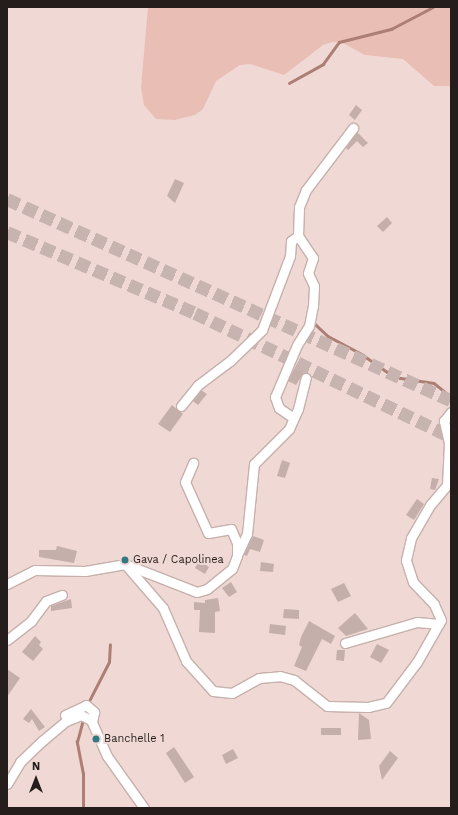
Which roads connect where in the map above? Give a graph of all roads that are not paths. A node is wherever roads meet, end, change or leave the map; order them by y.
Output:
1 (352, 128) dead end
2 (298, 236) junction
3 (306, 378) dead end
4 (181, 406) dead end
5 (451, 412) edge
6 (292, 417) junction
7 (193, 463) dead end
8 (237, 556) junction
9 (125, 564) junction
10 (7, 584) edge
11 (62, 595) dead end
12 (439, 624) junction
13 (7, 640) edge
14 (345, 643) dead end
15 (59, 718) dead end
16 (92, 722) junction
17 (7, 784) edge
18 (144, 808) edge

1 - 2 street
2 - 4 street
2 - 6 street
3 - 6 street
5 - 12 street
6 - 8 street
7 - 8 street
8 - 9 street
9 - 10 street
9 - 12 street
11 - 13 street
12 - 14 street
15 - 16 street
16 - 17 street
16 - 18 street

